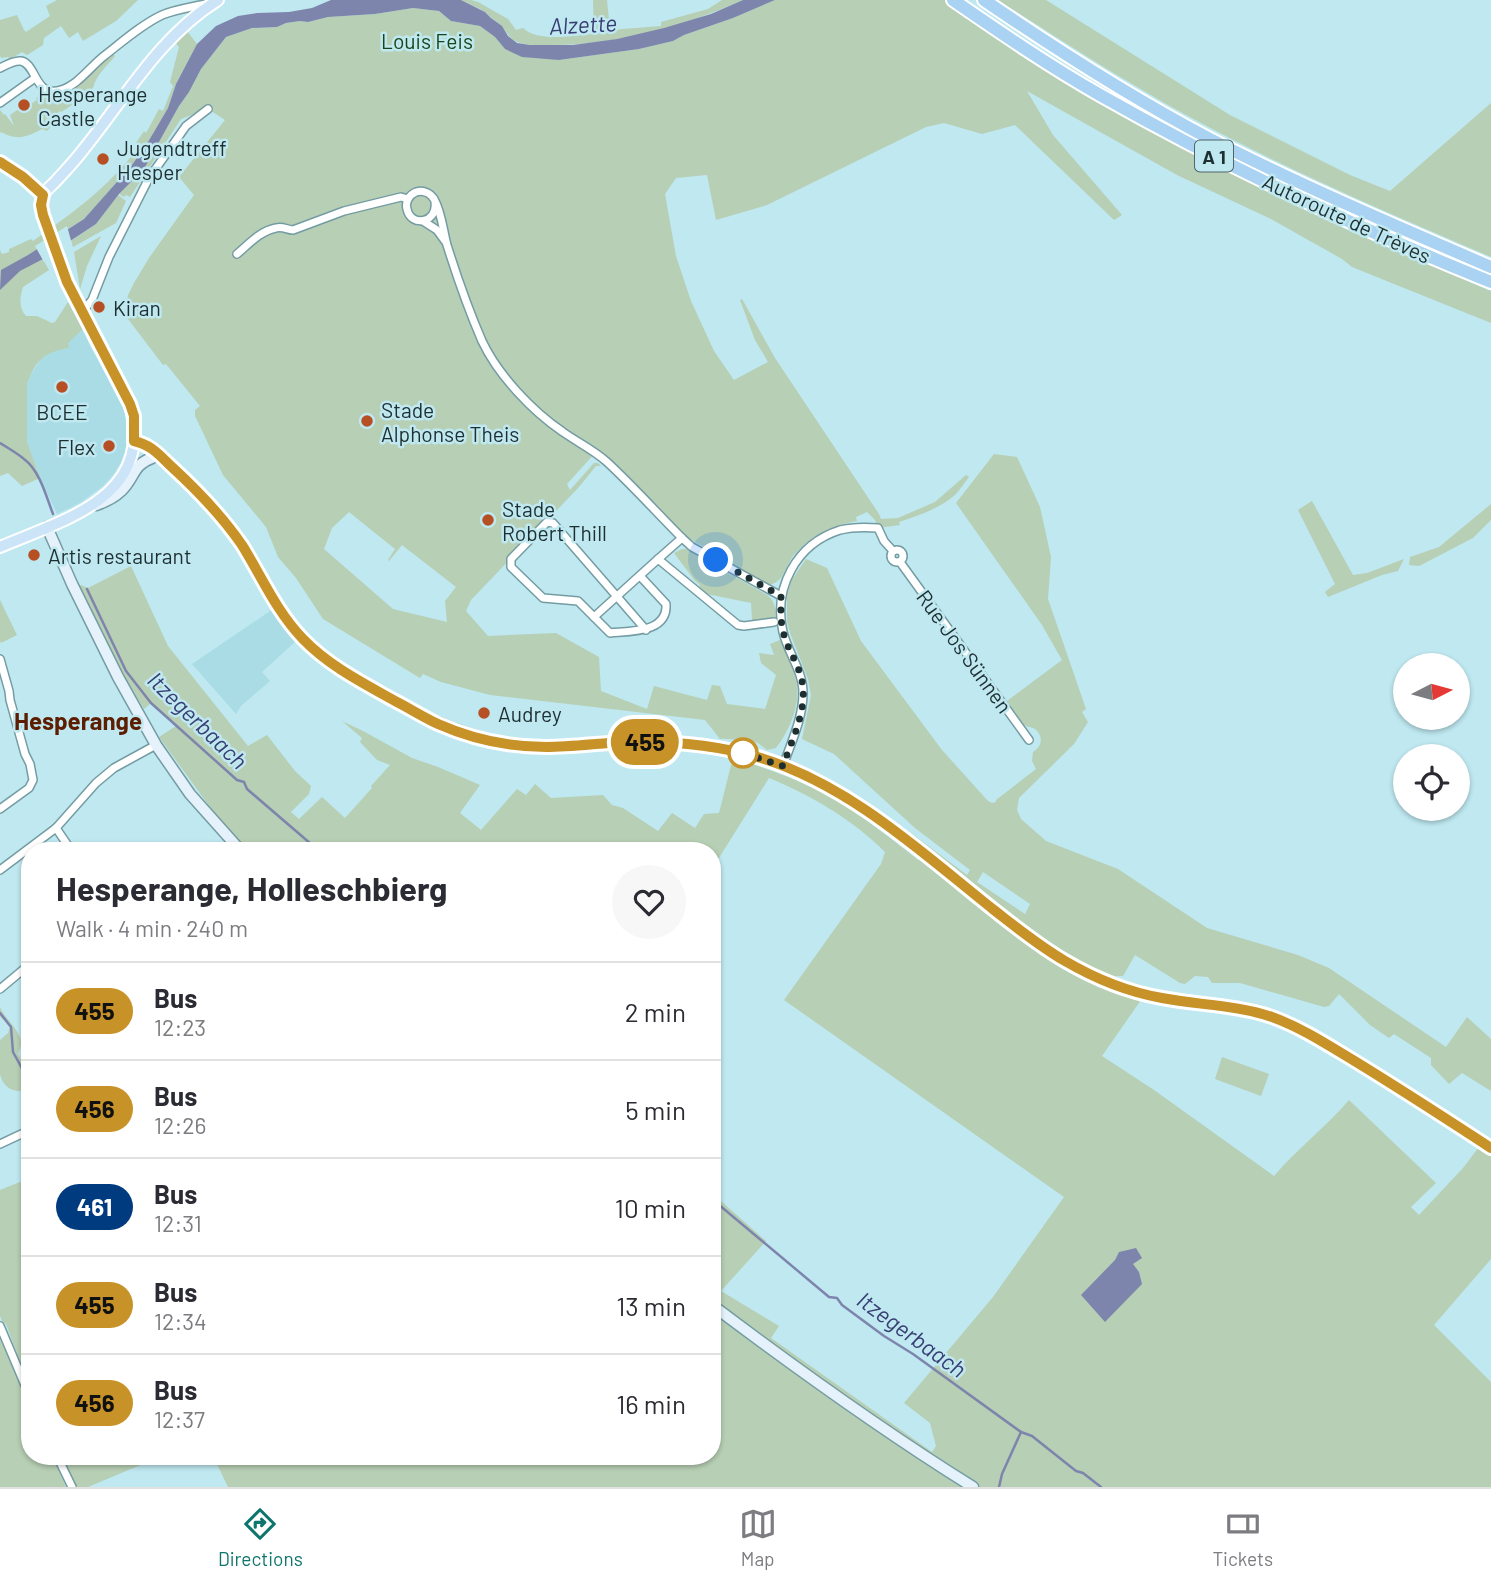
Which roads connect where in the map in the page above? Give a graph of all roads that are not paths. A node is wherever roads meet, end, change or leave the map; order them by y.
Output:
1 (953, 0) edge
2 (984, 0) edge
3 (217, 1) edge
4 (0, 68) edge
5 (35, 78) junction
6 (0, 103) edge
7 (208, 109) dead end
8 (0, 162) edge
9 (43, 195) junction
10 (408, 199) junction
11 (435, 202) junction
12 (423, 221) junction
13 (447, 244) junction
14 (237, 254) dead end
15 (1491, 267) edge
16 (1491, 282) edge
17 (81, 309) junction
18 (134, 447) junction
19 (152, 458) junction
20 (166, 461) junction
21 (87, 509) junction
22 (47, 527) junction
23 (682, 538) junction
24 (0, 547) edge
25 (659, 559) junction
26 (640, 576) junction
27 (781, 596) junction
28 (617, 597) junction
29 (594, 617) junction
30 (774, 622) dead end
31 (646, 630) junction
32 (0, 659) edge
33 (1029, 740) dead end
34 (156, 745) junction
35 (783, 766) junction
36 (0, 809) edge
37 (55, 828) junction
38 (35, 842) edge
39 (65, 842) edge
40 (233, 842) edge
41 (21, 852) edge
42 (1, 866) edge
43 (21, 972) edge
44 (0, 989) edge
45 (21, 1134) edge
46 (0, 1144) edge
47 (1491, 1149) edge
48 (721, 1312) edge
49 (0, 1326) edge
50 (21, 1376) edge
51 (61, 1465) edge
52 (72, 1487) edge
53 (973, 1487) edge

1 - 16 highway, Autoroute de Trèves / A 1
2 - 15 highway, Autoroute de Trèves / A 1
3 - 5 street
3 - 9 main road
4 - 5 street
5 - 6 street
7 - 17 street
8 - 9 main road
9 - 17 main road
10 - 11 street
10 - 12 street
10 - 14 street
11 - 12 street
11 - 13 street
12 - 13 street
13 - 23 street
17 - 18 main road
18 - 19 main road
18 - 20 main road
18 - 21 main road
19 - 20 main road
19 - 21 main road
20 - 35 main road
21 - 22 main road
22 - 24 main road
22 - 34 main road
23 - 25 street
23 - 27 street
25 - 26 street
25 - 30 street
26 - 28 street
26 - 31 street
27 - 33 street, Rue Jos Sünnen
27 - 35 street
28 - 29 street
28 - 29 street
28 - 31 street
29 - 31 street
32 - 36 street
34 - 37 street
34 - 40 main road
35 - 47 main road
37 - 38 street
37 - 39 street
41 - 42 street
43 - 44 street
45 - 46 street
48 - 53 main road
49 - 50 street
51 - 52 street

